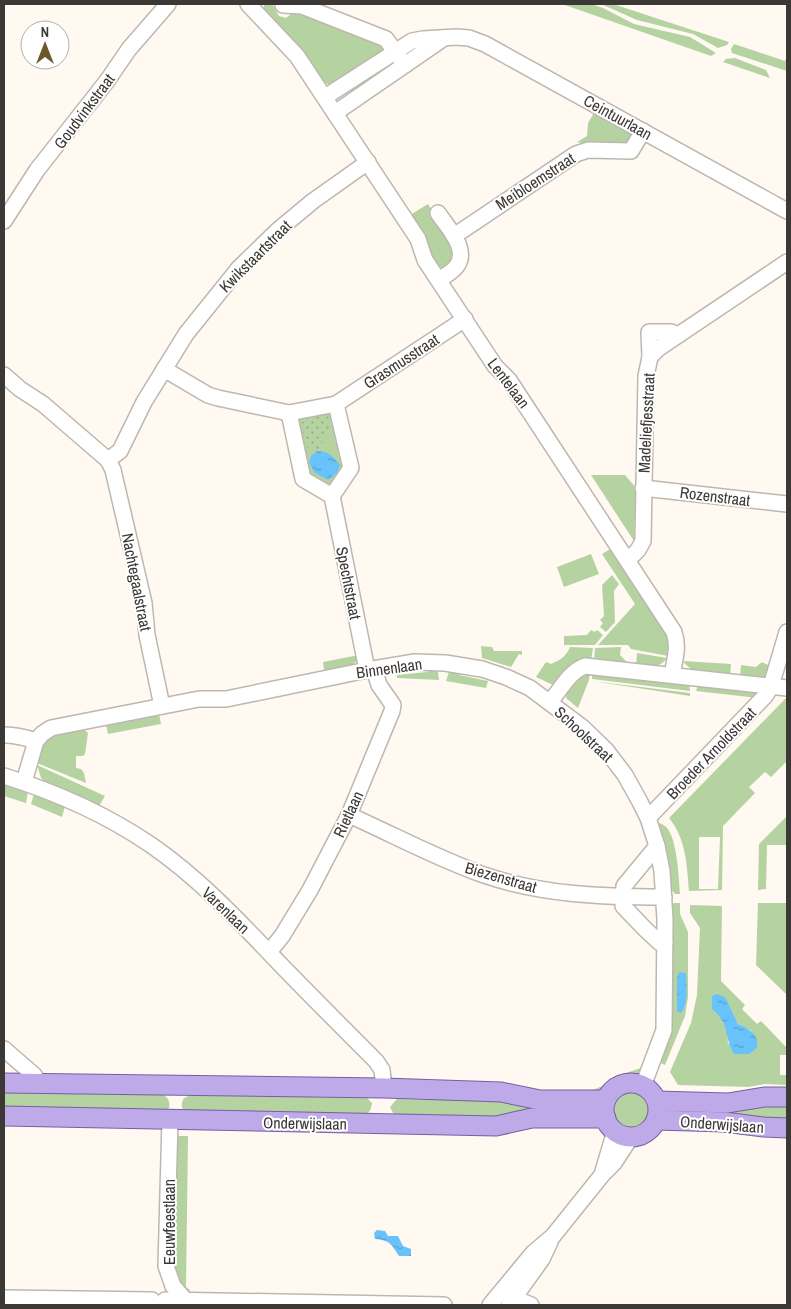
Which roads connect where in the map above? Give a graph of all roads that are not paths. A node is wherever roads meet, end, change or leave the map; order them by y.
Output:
1 (168, 4) edge
2 (248, 4) edge
3 (284, 5) edge
4 (444, 38) junction
5 (396, 52) junction
6 (405, 66) junction
7 (325, 97) junction
8 (335, 113) junction
9 (643, 131) junction
10 (368, 162) junction
11 (787, 211) edge
12 (438, 214) dead end
13 (4, 221) edge
14 (454, 236) junction
15 (787, 262) edge
16 (439, 279) junction
17 (465, 319) junction
18 (164, 369) junction
19 (4, 375) edge
20 (336, 404) junction
21 (289, 413) junction
22 (108, 460) junction
23 (643, 488) junction
24 (332, 496) junction
25 (787, 504) edge
26 (628, 560) junction
27 (787, 632) edge
28 (370, 670) junction
29 (672, 674) junction
30 (771, 686) junction
31 (787, 688) edge
32 (550, 702) junction
33 (162, 706) junction
34 (4, 735) edge
35 (36, 741) junction
36 (4, 776) edge
37 (24, 782) junction
38 (349, 815) junction
39 (648, 818) junction
40 (657, 846) junction
41 (623, 897) junction
42 (664, 897) junction
43 (665, 942) junction
44 (269, 952) junction
45 (4, 1049) edge
46 (4, 1083) edge
47 (40, 1084) junction
48 (643, 1086) junction
49 (384, 1088) junction
50 (787, 1097) edge
51 (656, 1101) junction
52 (4, 1116) edge
53 (656, 1120) junction
54 (615, 1122) junction
55 (170, 1124) junction
56 (787, 1128) edge
57 (509, 1297) edge
58 (4, 1298) edge
59 (184, 1300) junction
60 (97, 1302) edge
61 (444, 1305) edge
62 (490, 1305) edge
63 (531, 1305) edge

1 - 13 street, Goudvinkstraat
2 - 7 street
3 - 5 street
4 - 5 street, Ceintuurlaan
4 - 6 street
4 - 9 street, Ceintuurlaan
5 - 6 street
5 - 7 street, Ceintuurlaan
6 - 8 street
7 - 8 street, Lentelaan
8 - 10 street, Lentelaan
9 - 11 street, Ceintuurlaan
9 - 14 street, Meibloemstraat
10 - 16 street, Lentelaan
10 - 18 street, Kwikstaartstraat
12 - 14 street
14 - 16 street
15 - 23 street, Madeliefjesstraat
16 - 17 street, Lentelaan
17 - 20 street, Grasmusstraat
17 - 26 street, Lentelaan
18 - 21 street
18 - 22 street
19 - 22 street, Nachtegaalstraat
20 - 21 street
20 - 24 street
21 - 24 street
22 - 33 street, Nachtegaalstraat
23 - 25 street, Rozenstraat
23 - 26 street, Madeliefjesstraat
24 - 28 street, Spechtstraat
26 - 29 street, Lentelaan
27 - 30 street, Broeder Arnoldstraat
28 - 32 street, Binnenlaan
28 - 33 street, Binnenlaan
28 - 38 street, Rietlaan
29 - 30 street
29 - 32 street
30 - 31 street
30 - 39 street, Broeder Arnoldstraat
32 - 39 street, Schoolstraat
33 - 35 street, Binnenlaan
34 - 35 street
35 - 37 street
36 - 37 street
37 - 44 street, Varenlaan
38 - 41 street, Biezenstraat
38 - 44 street, Rietlaan
39 - 40 street, Schoolstraat
40 - 41 street
40 - 42 street, Schoolstraat
41 - 42 street, Biezenstraat
41 - 43 street
42 - 43 street, Schoolstraat
43 - 48 street, Schoolstraat
44 - 49 street, Varenlaan
45 - 47 street
46 - 47 main road, Onderwijslaan
47 - 49 main road, Onderwijslaan
48 - 51 main road
48 - 54 main road
49 - 54 main road, Onderwijslaan
50 - 51 main road, Onderwijslaan
51 - 53 main road, Onderwijslaan
52 - 55 main road, Onderwijslaan
53 - 54 main road, Onderwijslaan
53 - 56 main road, Onderwijslaan
54 - 55 main road, Onderwijslaan
54 - 57 street
55 - 59 street, Eeuwfeestlaan
57 - 62 street
57 - 63 street
58 - 60 street
59 - 60 street
59 - 61 street

